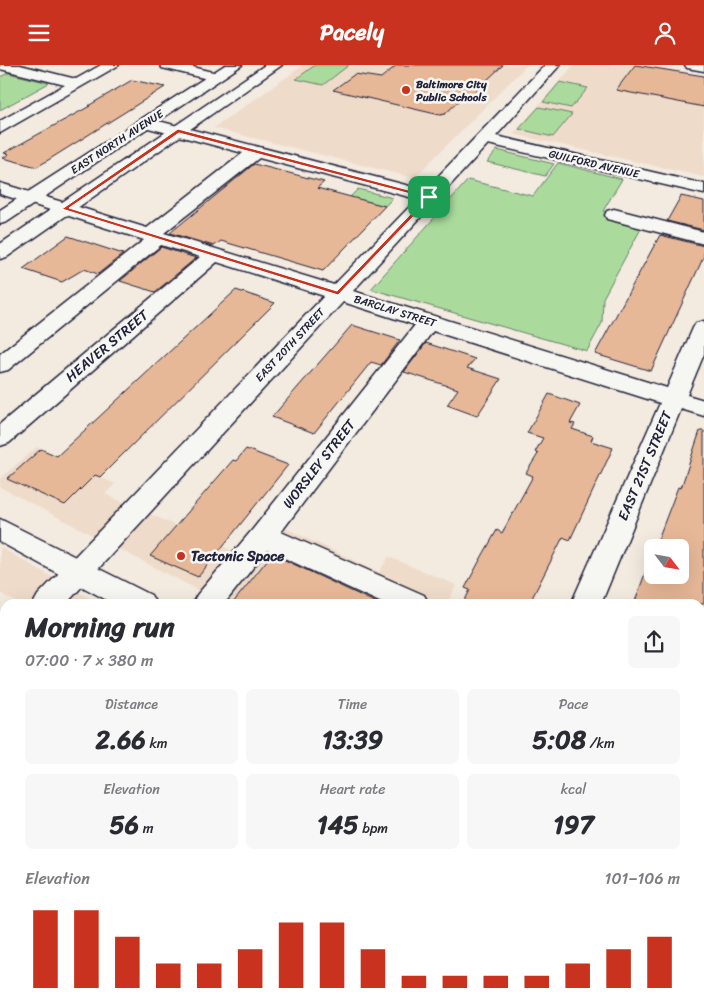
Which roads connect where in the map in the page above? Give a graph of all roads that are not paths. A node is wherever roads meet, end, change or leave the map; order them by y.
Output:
1 (112, 65) edge
2 (166, 65) edge
3 (235, 65) edge
4 (276, 65) edge
5 (553, 65) edge
6 (692, 65) edge
7 (704, 67) edge
8 (5, 69) edge
9 (216, 77) junction
10 (78, 84) junction
11 (147, 123) junction
12 (0, 128) edge
13 (178, 131) junction
14 (484, 138) junction
15 (257, 151) junction
16 (0, 188) edge
17 (704, 189) edge
18 (429, 197) junction
19 (30, 198) junction
20 (56, 206) junction
21 (614, 215) dead end
22 (0, 218) edge
23 (0, 236) edge
24 (153, 236) junction
25 (704, 238) edge
26 (0, 253) edge
27 (214, 255) junction
28 (338, 294) junction
29 (429, 322) junction
30 (704, 328) edge
31 (0, 365) edge
32 (674, 399) junction
33 (704, 408) edge
34 (0, 437) edge
35 (0, 529) edge
36 (263, 536) junction
37 (78, 571) junction
38 (53, 599) edge
39 (131, 599) edge
40 (211, 599) edge
41 (403, 599) edge
42 (588, 599) edge

1 - 10 street
2 - 9 street
3 - 9 street, EAST NORTH AVENUE
4 - 13 street, EAST NORTH AVENUE
5 - 14 street, EAST 20TH STREET
6 - 7 street
8 - 10 street
9 - 11 street, EAST NORTH AVENUE
9 - 13 street
10 - 12 street
11 - 13 street
11 - 19 street, EAST NORTH AVENUE
11 - 20 street
13 - 15 street
13 - 20 street, EAST NORTH AVENUE
14 - 17 street, GUILFORD AVENUE
14 - 18 street, EAST 20TH STREET
15 - 18 street
15 - 24 street
16 - 19 street, BARCLAY STREET
18 - 28 street, EAST 20TH STREET
19 - 20 street, BARCLAY STREET
19 - 22 street, EAST NORTH AVENUE
20 - 23 street
20 - 24 street, BARCLAY STREET
20 - 26 street, EAST NORTH AVENUE
21 - 25 street
24 - 27 street, BARCLAY STREET
24 - 31 street
27 - 28 street, BARCLAY STREET
27 - 34 street, HEAVER STREET
28 - 29 street, BARCLAY STREET
28 - 37 street, EAST 20TH STREET
29 - 32 street, BARCLAY STREET
29 - 36 street, WORSLEY STREET
30 - 32 street, EAST 21ST STREET
32 - 33 street, BARCLAY STREET
32 - 42 street, EAST 21ST STREET
35 - 37 street
36 - 40 street, WORSLEY STREET
36 - 41 street
37 - 38 street, EAST 20TH STREET
37 - 39 street

